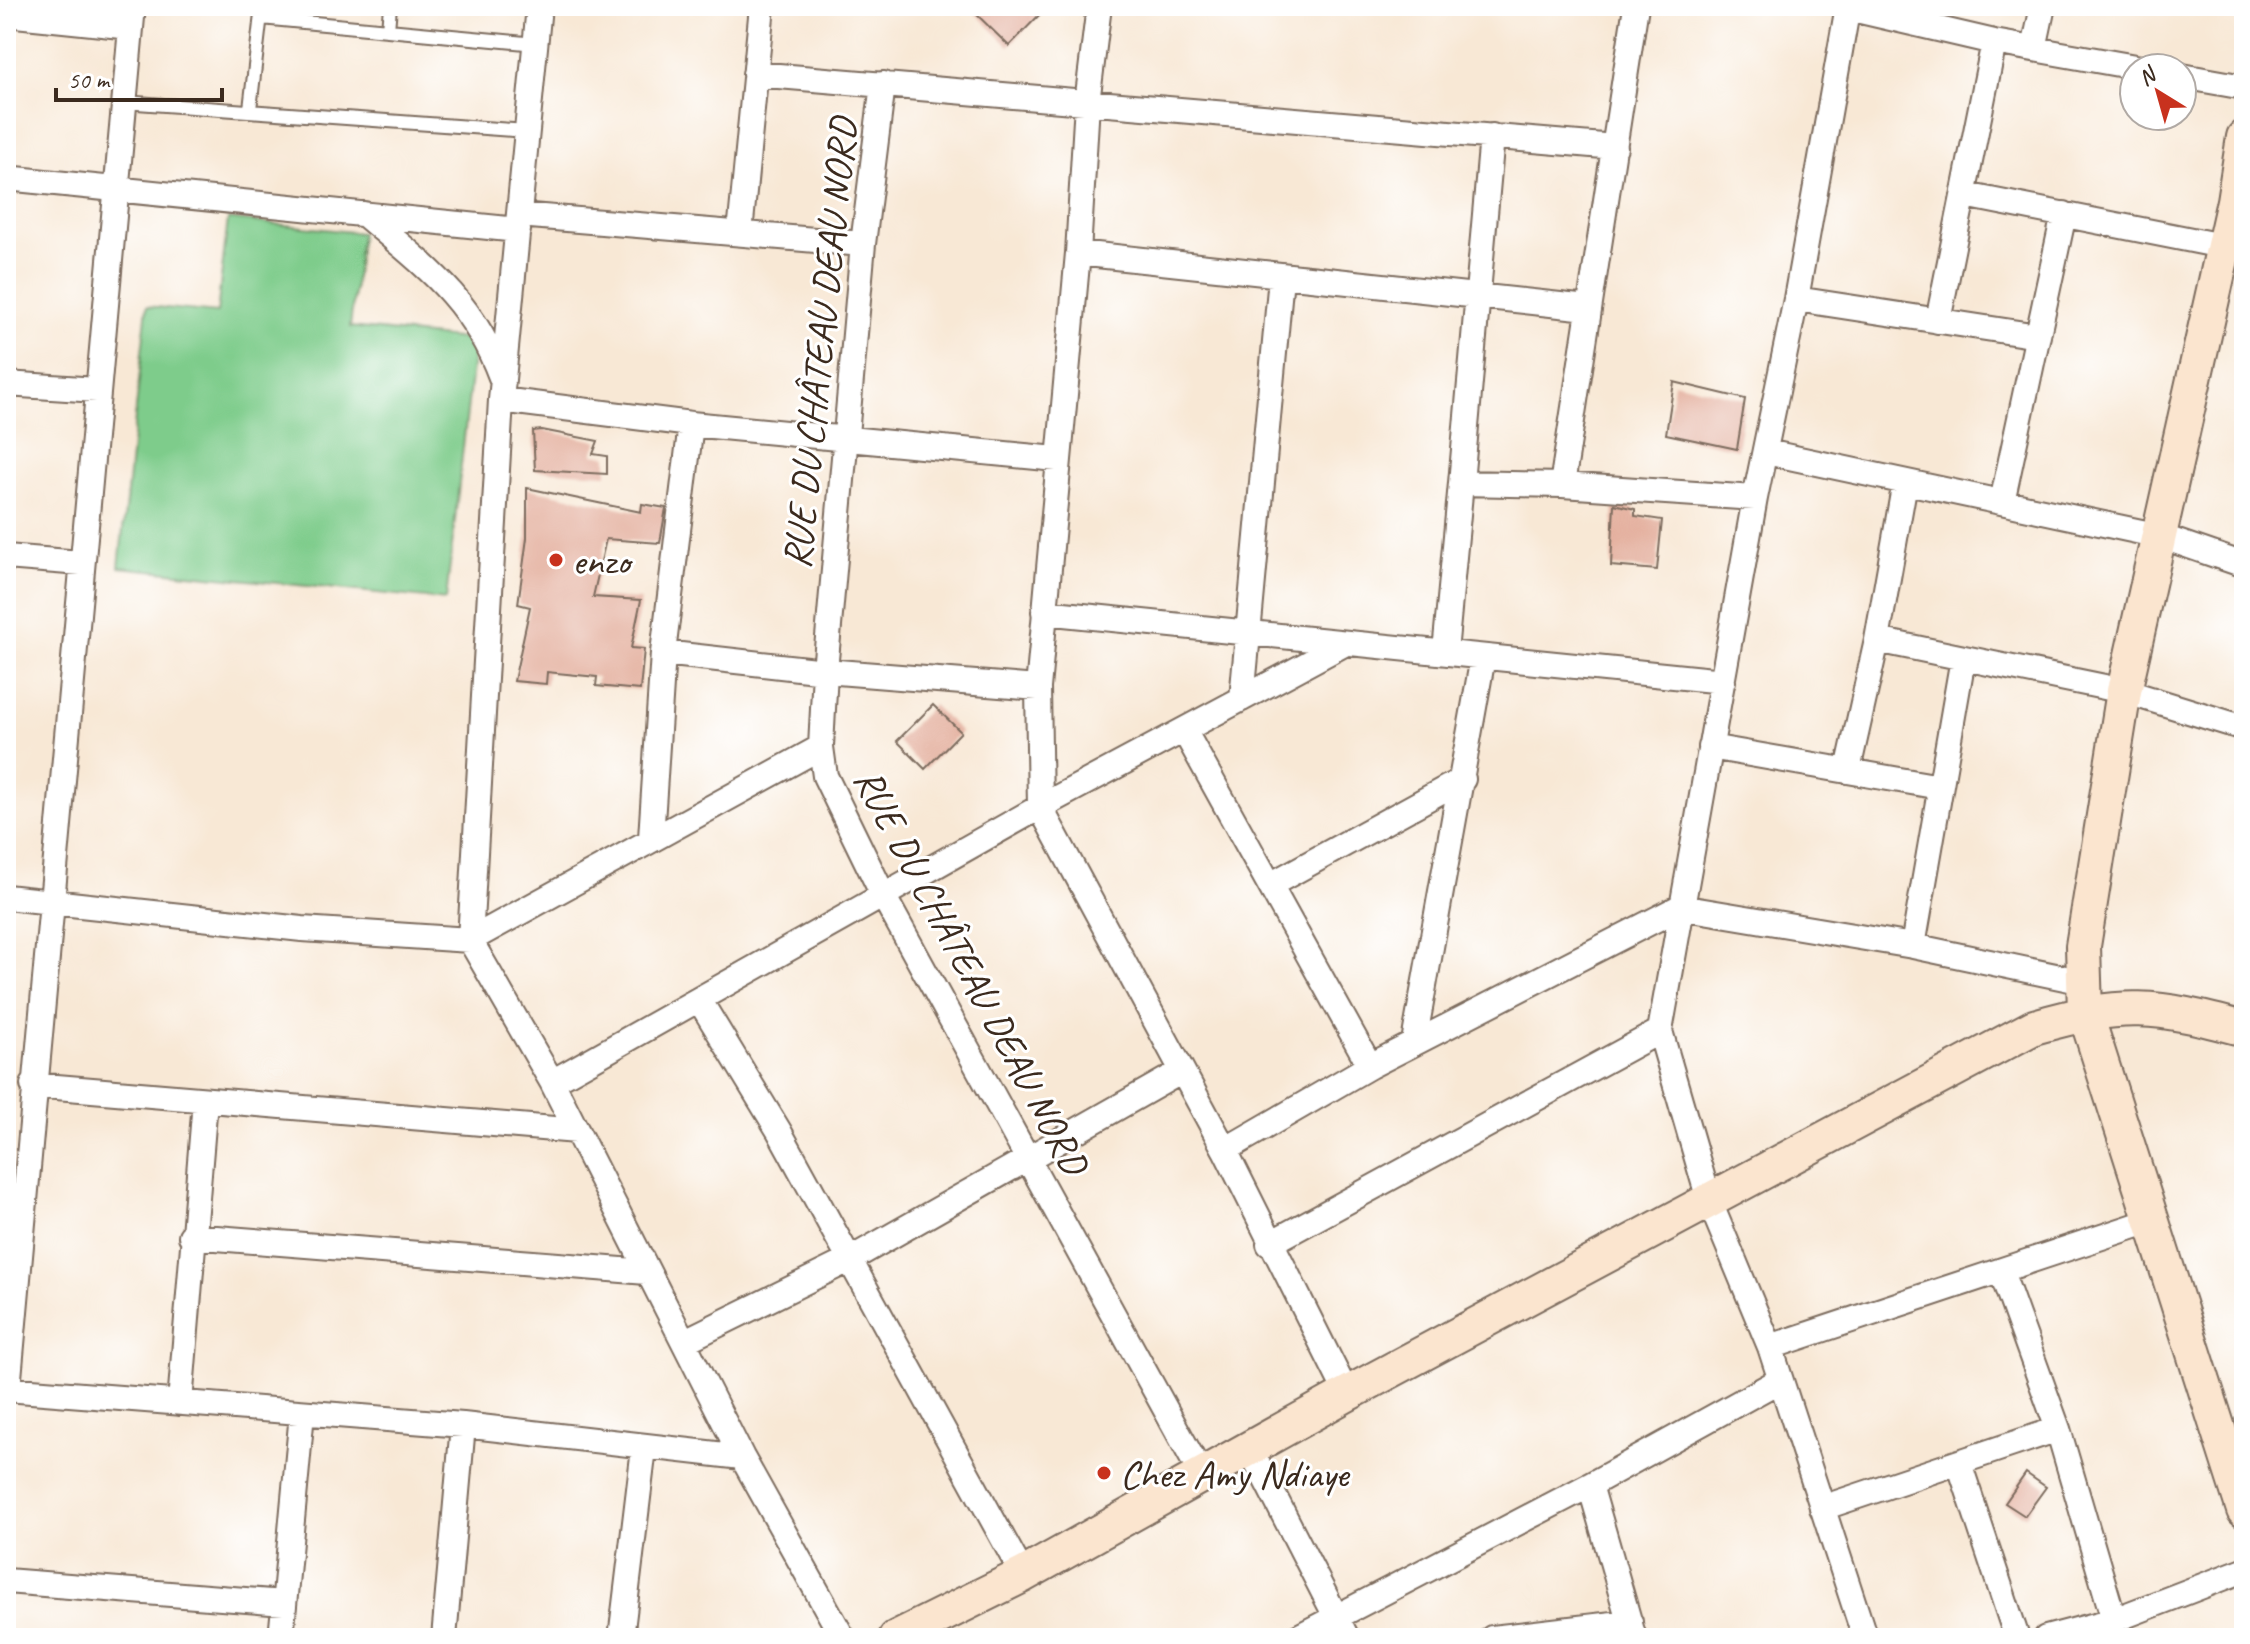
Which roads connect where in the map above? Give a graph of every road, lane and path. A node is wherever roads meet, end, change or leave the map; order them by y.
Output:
1 (390, 6) edge
2 (539, 6) edge
3 (762, 6) edge
4 (1099, 6) edge
5 (1636, 6) edge
6 (2043, 6) edge
7 (1848, 7) edge
8 (262, 12) edge
9 (6, 14) edge
10 (132, 17) edge
11 (388, 30) junction
12 (1994, 42) junction
13 (536, 44) junction
14 (2034, 49) junction
15 (2118, 64) edge
16 (755, 74) junction
17 (2198, 79) edge
18 (883, 84) junction
19 (2244, 87) edge
20 (123, 102) junction
21 (1087, 103) junction
22 (250, 109) junction
23 (527, 131) junction
24 (1492, 136) junction
25 (2244, 137) edge
26 (1615, 147) junction
27 (6, 178) edge
28 (115, 188) junction
29 (1965, 195) junction
30 (2239, 205) edge
31 (364, 214) junction
32 (2064, 214) junction
33 (518, 223) junction
34 (740, 233) junction
35 (863, 244) junction
36 (2222, 246) junction
37 (1078, 253) junction
38 (1281, 277) junction
39 (1478, 297) junction
40 (1796, 299) junction
41 (1588, 308) junction
42 (1938, 321) junction
43 (2038, 336) junction
44 (6, 384) edge
45 (97, 390) junction
46 (502, 391) junction
47 (691, 424) junction
48 (846, 436) junction
49 (1766, 452) junction
50 (1057, 459) junction
51 (1905, 482) junction
52 (1461, 483) junction
53 (1562, 485) junction
54 (1755, 498) junction
55 (2002, 502) junction
56 (2160, 536) junction
57 (6, 557) edge
58 (81, 563) junction
59 (2244, 565) edge
60 (1044, 612) junction
61 (1249, 634) junction
62 (1877, 640) junction
63 (1346, 643) junction
64 (1445, 652) junction
65 (663, 653) junction
66 (1483, 657) junction
67 (1963, 658) junction
68 (825, 671) junction
69 (1723, 681) junction
70 (1038, 688) junction
71 (2124, 691) junction
72 (1242, 699) junction
73 (2244, 728) edge
74 (1185, 732) junction
75 (821, 747) junction
76 (1710, 747) junction
77 (1848, 770) junction
78 (1463, 779) junction
79 (1940, 787) junction
80 (1040, 807) junction
81 (651, 838) junction
82 (1272, 884) junction
83 (6, 897) edge
84 (884, 897) junction
85 (50, 902) junction
86 (1680, 907) junction
87 (470, 940) junction
88 (1913, 946) junction
89 (2084, 997) junction
90 (700, 1001) junction
91 (2244, 1029) edge
92 (1660, 1031) junction
93 (1414, 1042) junction
94 (1370, 1066) junction
95 (1182, 1071) junction
96 (552, 1082) junction
97 (33, 1085) junction
98 (205, 1101) junction
99 (577, 1131) junction
100 (1225, 1150) junction
101 (1026, 1158) junction
102 (1709, 1200) junction
103 (2153, 1220) junction
104 (13, 1231) edge
105 (191, 1236) junction
106 (1269, 1244) junction
107 (851, 1259) junction
108 (2001, 1271) junction
109 (647, 1272) junction
110 (685, 1341) junction
111 (1770, 1347) junction
112 (1780, 1380) junction
113 (7, 1389) edge
114 (1347, 1394) junction
115 (180, 1403) junction
116 (302, 1413) junction
117 (463, 1425) junction
118 (2058, 1429) junction
119 (1249, 1447) junction
120 (644, 1448) junction
121 (742, 1457) junction
122 (1959, 1463) junction
123 (1201, 1474) junction
124 (1590, 1485) junction
125 (1822, 1508) junction
126 (2244, 1510) edge
127 (2244, 1570) edge
128 (1023, 1575) junction
129 (6, 1581) edge
130 (284, 1603) junction
131 (2114, 1620) junction
132 (1342, 1627) edge
133 (1632, 1630) edge
134 (281, 1638) edge
135 (444, 1638) edge
136 (621, 1638) edge
137 (843, 1638) edge
138 (896, 1638) edge
139 (1296, 1638) edge
140 (1492, 1638) edge
141 (1865, 1638) edge
142 (2017, 1638) edge
143 (2046, 1638) edge

1 - 11 lane
2 - 13 street
3 - 16 street
4 - 21 street
5 - 26 street
6 - 14 street
7 - 12 street
7 - 40 street
8 - 11 lane
8 - 22 lane
9 - 10 street
10 - 20 street
11 - 13 lane
12 - 14 street
12 - 29 street
13 - 23 street
14 - 15 street
16 - 18 street
16 - 34 street
17 - 19 street
18 - 21 street
18 - 35 street, RUE DU CHÂTEAU DEAU NORD
20 - 22 lane
20 - 28 street
21 - 24 street
21 - 37 street
22 - 23 lane
23 - 33 street
24 - 26 street
24 - 39 street
25 - 30 main road
26 - 41 street
27 - 28 street
28 - 31 street
28 - 45 street
29 - 32 street
29 - 42 street
30 - 36 main road
31 - 33 street
31 - 46 street
32 - 36 street
32 - 43 street
33 - 34 street
33 - 46 street
34 - 35 street
35 - 48 street, RUE DU CHÂTEAU DEAU NORD
36 - 56 main road
37 - 38 street
37 - 50 street
38 - 39 street
38 - 61 street
39 - 41 street
39 - 52 street
40 - 42 street
40 - 49 street
41 - 53 street
42 - 43 street
43 - 55 street
44 - 45 street
45 - 58 street
46 - 47 street
46 - 87 street
47 - 48 street
47 - 65 street
48 - 50 street
48 - 68 street, RUE DU CHÂTEAU DEAU NORD
49 - 51 street
49 - 54 street
50 - 60 street
51 - 55 street
51 - 62 street
52 - 53 street
52 - 64 street
53 - 54 street
54 - 69 street
55 - 56 street
56 - 59 street
56 - 71 main road
57 - 58 street
58 - 85 street
60 - 61 street
60 - 70 street
61 - 63 street
61 - 72 street
62 - 67 street
62 - 77 street
63 - 64 street
63 - 72 street
64 - 66 street
65 - 68 street
65 - 81 street
66 - 69 street
66 - 78 street
67 - 71 street
67 - 79 street
68 - 70 street
68 - 75 street, RUE DU CHÂTEAU DEAU NORD
69 - 76 street
70 - 80 street
71 - 73 street
71 - 89 main road
72 - 74 street
74 - 80 street
74 - 82 street
75 - 81 street
75 - 84 street, RUE DU CHÂTEAU DEAU NORD
76 - 77 street
76 - 86 street
77 - 79 street
78 - 82 street
78 - 93 street
79 - 88 street
80 - 84 street
80 - 95 street
81 - 87 street
82 - 94 street
83 - 85 street
84 - 90 street
84 - 101 street, RUE DU CHÂTEAU DEAU NORD
85 - 87 street
85 - 97 street
86 - 88 street
86 - 92 street
86 - 93 street
87 - 96 street
88 - 89 street
89 - 91 main road
89 - 102 main road
89 - 103 main road
90 - 96 street
90 - 107 street
92 - 102 street
92 - 106 street
93 - 94 street
94 - 100 street
95 - 100 street
95 - 101 street
96 - 99 street
97 - 98 street
97 - 104 street
98 - 99 street
98 - 105 street
99 - 109 street
100 - 106 street
101 - 107 street
101 - 123 street, RUE DU CHÂTEAU DEAU NORD
102 - 111 street
102 - 114 main road
103 - 108 street
103 - 126 main road
104 - 113 street
105 - 109 street
105 - 115 street
106 - 114 street
107 - 110 street
107 - 128 street
108 - 111 street
108 - 118 street
109 - 110 street
110 - 121 street
111 - 112 street
112 - 124 street
112 - 125 street
113 - 115 street
114 - 119 main road
115 - 116 street
116 - 117 street
116 - 130 street
117 - 120 street
117 - 135 street
118 - 122 street
118 - 131 street
119 - 123 main road
119 - 132 street
120 - 121 street
120 - 136 street
121 - 137 street
122 - 125 street
122 - 142 street
123 - 128 main road
124 - 132 street
124 - 133 street
125 - 141 street
127 - 131 street
128 - 138 main road
129 - 130 street
130 - 134 street
131 - 143 street
132 - 139 street
133 - 140 street

